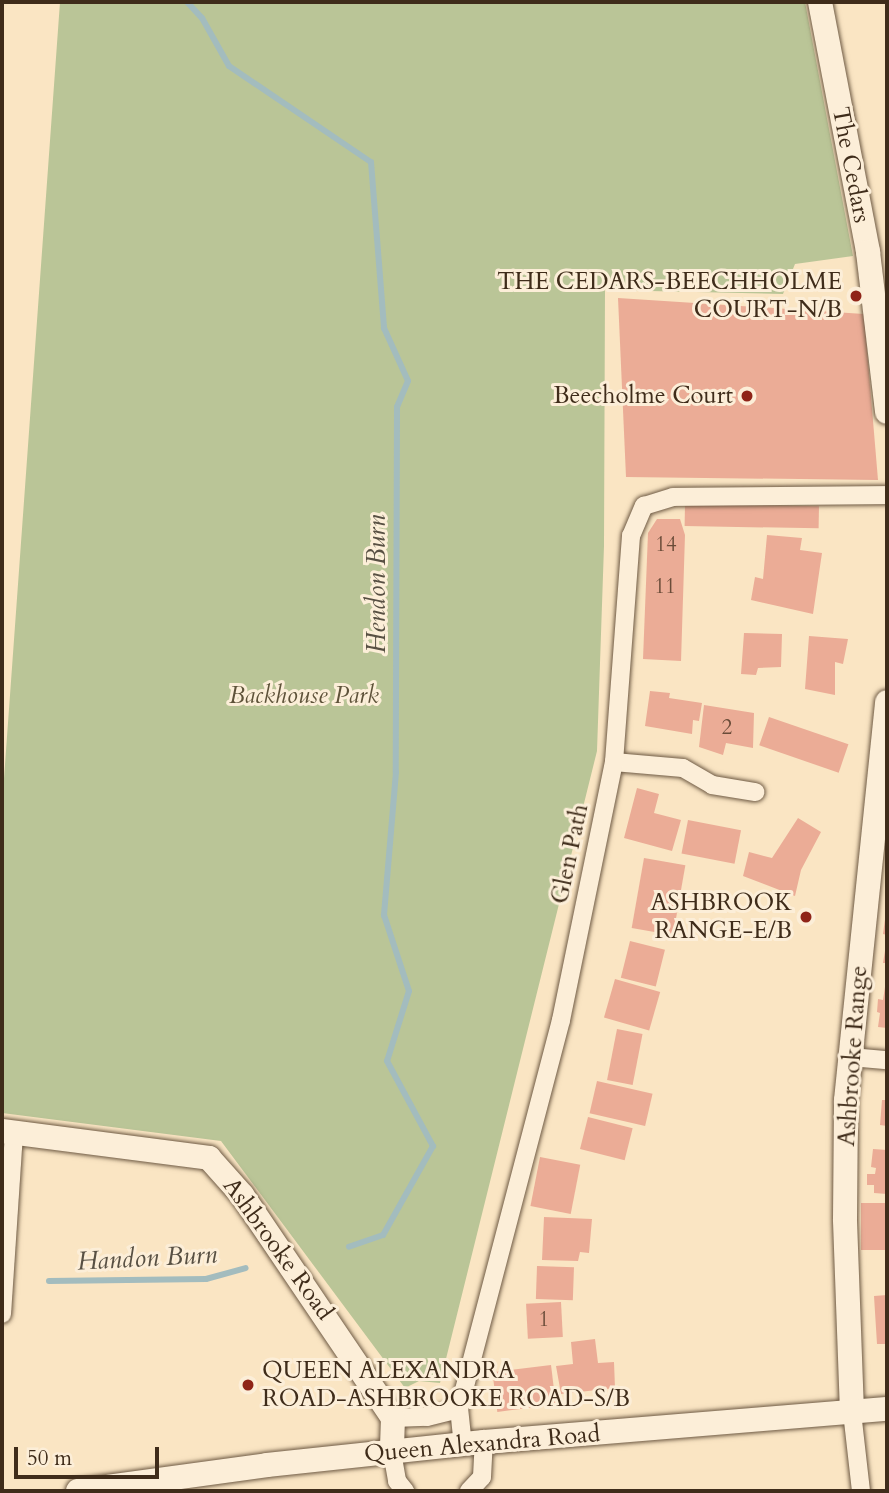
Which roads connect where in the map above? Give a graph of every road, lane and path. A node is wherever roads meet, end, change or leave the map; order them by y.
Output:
1 (820, 2) edge
2 (887, 412) edge
3 (887, 495) edge
4 (887, 711) edge
5 (614, 762) junction
6 (755, 792) dead end
7 (851, 1056) junction
8 (887, 1060) edge
9 (8, 1132) edge
10 (2, 1314) edge
11 (459, 1409) junction
12 (887, 1409) edge
13 (852, 1412) junction
14 (393, 1418) junction
15 (473, 1444) junction
16 (392, 1452) junction
17 (78, 1491) edge
18 (405, 1491) edge
19 (469, 1491) edge
20 (861, 1491) edge

1 - 2 street, The Cedars
3 - 5 street, Glen Path
4 - 7 street, Ashbrooke Range
5 - 6 street
5 - 11 street, Glen Path
7 - 8 street
7 - 13 street, Ashbrooke Range
9 - 10 street
9 - 14 street, Ashbrooke Road
11 - 14 street
11 - 15 street, Glen Path
12 - 13 street, Queen Alexandra Road
13 - 15 street, Queen Alexandra Road
13 - 20 street
14 - 16 street
15 - 16 street, Queen Alexandra Road
15 - 19 street, Glen Path
16 - 17 street, Queen Alexandra Road
16 - 18 street

